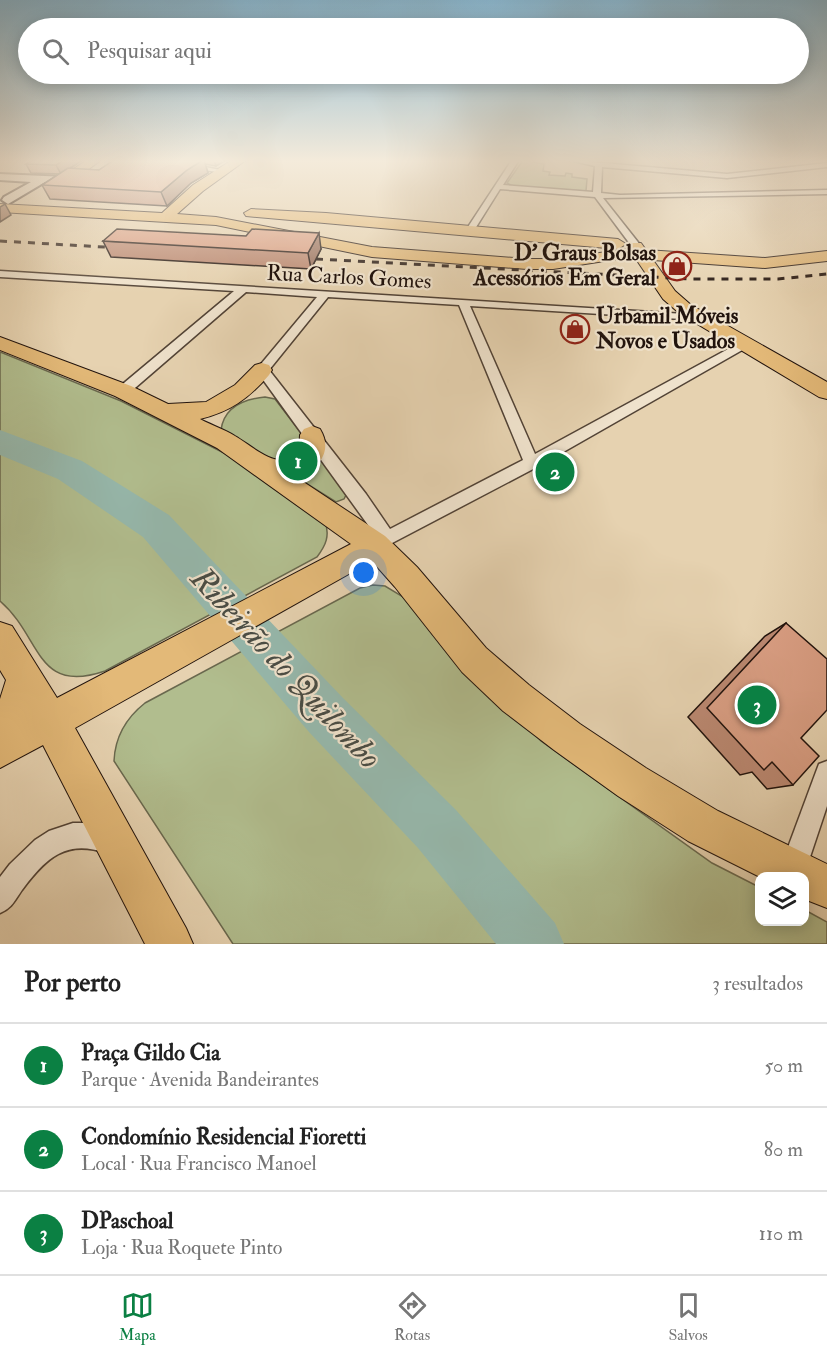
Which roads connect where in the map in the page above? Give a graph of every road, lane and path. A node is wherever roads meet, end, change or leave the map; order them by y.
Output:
1 (3, 204) edge
2 (181, 204) edge
3 (487, 204) edge
4 (604, 204) edge
5 (28, 205) joint
6 (170, 214) junction
7 (470, 230) junction
8 (827, 248) edge
9 (638, 249) junction
10 (827, 256) edge
11 (0, 274) edge
12 (242, 290) junction
13 (324, 295) junction
14 (463, 303) junction
15 (697, 317) junction
16 (0, 343) edge
17 (745, 345) junction
18 (262, 370) junction
19 (123, 391) junction
20 (827, 392) edge
21 (165, 410) junction
22 (312, 435) junction
23 (531, 463) junction
24 (263, 468) junction
25 (381, 542) junction
26 (0, 638) edge
27 (24, 677) junction
28 (51, 722) junction
29 (0, 734) edge
30 (0, 749) edge
31 (827, 772) edge
32 (116, 846) junction
33 (795, 872) edge
34 (808, 872) edge
35 (0, 900) edge
36 (170, 944) edge

1 - 5 main road
2 - 6 main road
3 - 7 street
4 - 9 street
5 - 6 main road
6 - 7 main road
6 - 9 main road
7 - 9 main road
8 - 9 main road
9 - 10 main road
9 - 15 main road
11 - 12 street, Rua Carlos Gomes
12 - 13 street, Rua Carlos Gomes
12 - 19 street
13 - 14 street, Rua Carlos Gomes
13 - 18 street
14 - 15 street, Rua Carlos Gomes
14 - 23 street
15 - 17 main road
16 - 19 main road
17 - 20 main road
17 - 23 street
18 - 21 main road
18 - 22 street
19 - 21 main road
21 - 24 main road
22 - 24 main road
22 - 25 street
23 - 25 street
24 - 25 main road
25 - 28 main road
25 - 33 main road
26 - 27 main road
27 - 28 main road
27 - 29 main road
28 - 30 main road
28 - 32 main road
31 - 34 street
32 - 35 street
32 - 36 main road

